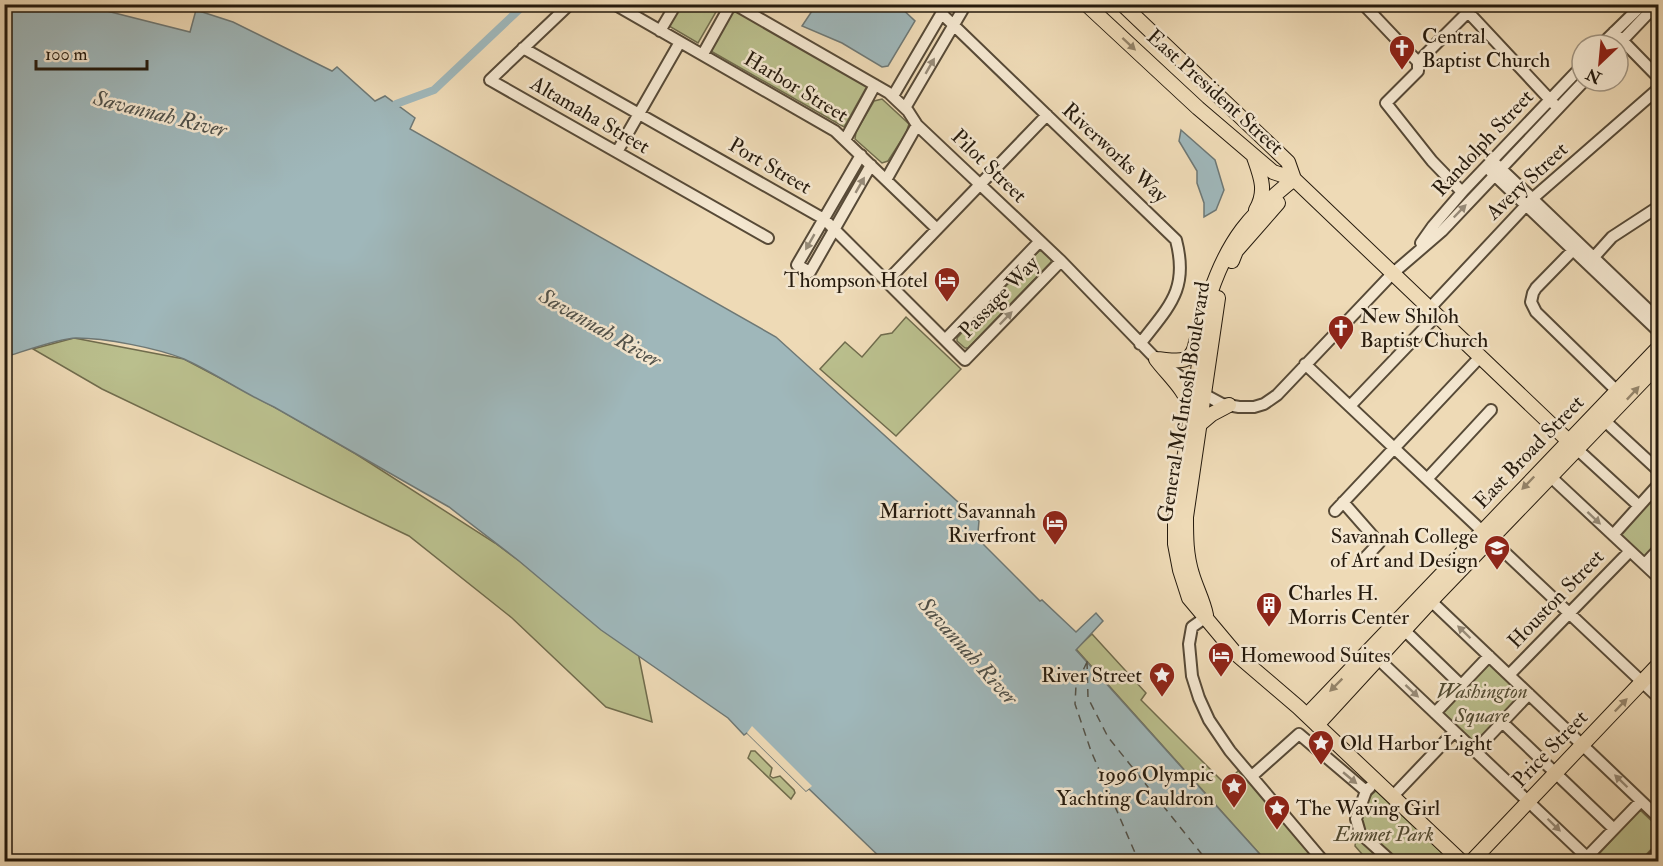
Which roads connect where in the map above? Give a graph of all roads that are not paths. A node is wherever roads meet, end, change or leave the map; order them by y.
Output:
1 (570, 4) edge
2 (614, 4) edge
3 (676, 4) edge
4 (733, 4) edge
5 (966, 4) edge
6 (1086, 4) edge
7 (1122, 4) edge
8 (1363, 4) edge
9 (1657, 4) edge
10 (1636, 6) edge
11 (1472, 8) edge
12 (945, 9) edge
13 (954, 24) junction
14 (660, 31) junction
15 (1614, 32) edge
16 (1629, 33) edge
17 (680, 42) junction
18 (523, 48) junction
19 (1630, 52) edge
20 (703, 54) junction
21 (1418, 62) junction
22 (1659, 77) edge
23 (1570, 82) edge
24 (875, 85) junction
25 (1659, 89) edge
26 (1570, 92) edge
27 (893, 96) junction
28 (1554, 104) junction
29 (905, 108) junction
30 (638, 115) junction
31 (1047, 115) junction
32 (917, 124) junction
33 (845, 140) junction
34 (617, 152) junction
35 (1253, 154) junction
36 (861, 155) junction
37 (871, 165) junction
38 (1494, 168) junction
39 (1294, 179) junction
40 (886, 180) junction
41 (980, 184) junction
42 (1462, 192) junction
43 (1529, 202) junction
44 (1659, 207) edge
45 (1256, 212) junction
46 (824, 219) junction
47 (937, 229) junction
48 (834, 230) junction
49 (768, 238) dead end
50 (1040, 241) junction
51 (1576, 247) junction
52 (1417, 251) junction
53 (1594, 257) junction
54 (1061, 261) junction
55 (1392, 274) junction
56 (886, 281) junction
57 (1210, 294) junction
58 (1432, 312) junction
59 (1659, 319) edge
60 (1659, 331) edge
61 (945, 340) junction
62 (1140, 344) junction
63 (1659, 348) edge
64 (1480, 357) junction
65 (1156, 359) junction
66 (965, 360) joint
67 (1305, 364) junction
68 (1659, 365) edge
69 (1199, 390) junction
70 (1617, 392) junction
71 (1229, 405) junction
72 (1350, 406) junction
73 (1491, 410) dead end
74 (1191, 411) junction
75 (1606, 422) junction
76 (1199, 425) junction
77 (1573, 446) junction
78 (1394, 447) junction
79 (1659, 471) edge
80 (1551, 478) junction
81 (1427, 479) junction
82 (1659, 485) edge
83 (1343, 502) junction
84 (1639, 506) junction
85 (1335, 511) dead end
86 (1612, 535) junction
87 (1486, 536) junction
88 (1659, 550) edge
89 (1630, 551) junction
90 (1362, 561) dead end
91 (1645, 564) junction
92 (1659, 577) edge
93 (1431, 601) junction
94 (1570, 614) junction
95 (1206, 617) junction
96 (1400, 626) junction
97 (1374, 655) junction
98 (1489, 656) junction
99 (1659, 665) edge
100 (1509, 675) junction
101 (1642, 682) junction
102 (1461, 685) junction
103 (1529, 694) junction
104 (1659, 697) edge
105 (1435, 713) junction
106 (1307, 716) junction
107 (1502, 722) junction
108 (1454, 732) junction
109 (1583, 744) junction
110 (1475, 751) junction
111 (1556, 773) junction
112 (1252, 776) junction
113 (1377, 781) junction
114 (1366, 791) junction
115 (1393, 796) junction
116 (1529, 801) junction
117 (1641, 801) junction
118 (1659, 817) edge
119 (1614, 829) junction
120 (1659, 852) edge
121 (1589, 859) edge
122 (1324, 861) edge
123 (1392, 861) edge
124 (1462, 861) edge
125 (1471, 861) edge
126 (1649, 861) edge

1 - 18 street, Altamaha Street
2 - 14 street, Harbor Street
3 - 14 street
4 - 20 street
4 - 24 street, Pilot Street
5 - 13 street
6 -> 35 main road, East President Street
7 - 39 main road, East President Street
8 - 21 street
9 - 16 street
10 - 15 street
11 - 21 street
11 - 28 street
12 - 13 street, Riverworks Way
12 - 27 street
29 -> 13 street
13 - 31 street, Riverworks Way
14 - 17 street, Harbor Street
17 - 20 street, Harbor Street
17 - 30 street
18 - 30 street, Port Street
18 - 34 street, Altamaha Street
19 - 22 street
20 - 33 street, Harbor Street
21 - 42 street
23 - 28 street, Randolph Street
24 - 27 street, Pilot Street
24 - 33 street
25 - 43 street, Avery Street
26 - 28 street, Randolph Street
27 - 29 street, Pilot Street
28 - 38 street, Randolph Street
29 - 32 street, Pilot Street
30 - 34 street
30 - 46 street, Port Street
31 - 41 street
31 - 62 street, Riverworks Way
32 - 40 street
32 - 41 street, Pilot Street
33 - 36 street, Harbor Street
34 - 49 street, Altamaha Street
35 - 39 main road, East President Street
35 - 45 main road
36 - 37 street, Harbor Street
36 - 46 street
37 - 40 street, Harbor Street
48 -> 37 street
38 - 42 street, Randolph Street
38 - 43 street
52 -> 38 street, Randolph Street
39 - 45 main road, General McIntosh Boulevard
39 - 55 main road, East President Street
39 - 69 main road, General McIntosh Boulevard
40 - 47 street, Harbor Street
41 - 47 street
41 - 50 street, Pilot Street
42 - 52 street, Randolph Street
43 - 51 street
43 - 58 street, Avery Street
44 - 53 street
45 - 57 main road, General McIntosh Boulevard
46 - 48 street, Port Street
46 -> 48 street
47 - 56 street
48 - 56 street, Port Street
50 - 54 street, Pilot Street
50 - 61 street, Passage Way
51 - 53 street
51 - 60 street
51 - 70 street
52 - 55 street, Randolph Street
53 - 59 street
54 - 62 street, Pilot Street
66 -> 54 street, Passage Way
55 - 58 main road, East President Street
55 - 67 street, Randolph Street
56 - 61 street, Port Street
57 - 65 main road
57 - 69 main road, General McIntosh Boulevard
58 - 64 main road, East President Street
58 - 72 street, Avery Street
61 - 66 street, Port Street
62 - 65 street, Pilot Street
63 - 70 main road, East Broad Street
64 - 77 main road, East President Street
64 - 78 street
65 - 69 street, Pilot Street
65 - 74 main road
67 - 71 street, Randolph Street
67 - 72 street
75 -> 68 main road, East Broad Street
69 - 71 street, Randolph Street
69 - 74 main road, General McIntosh Boulevard
69 - 76 main road, General McIntosh Boulevard
70 - 77 main road, East Broad Street
71 - 76 main road
72 - 78 street
73 - 81 street
74 - 95 main road, General McIntosh Boulevard
75 - 77 main road, East Broad Street
75 - 79 street
76 - 95 main road, General McIntosh Boulevard
77 - 80 main road, East Broad Street
77 - 84 street, East President Street
77 -> 87 main road, East Broad Street
78 - 81 street
78 - 83 street
80 -> 86 street
80 - 87 main road, East Broad Street
81 - 87 street
82 - 84 street, Houston Street
83 - 85 street
83 - 90 street
84 - 86 street, Houston Street
86 - 89 street
87 - 93 main road, East Broad Street
87 - 94 street
87 - 96 main road, East Broad Street
88 - 91 street
89 - 91 street
89 - 94 street, Houston Street
91 - 92 street
93 - 96 main road, East Broad Street
98 -> 93 street
94 - 100 street, Houston Street
94 - 101 street
95 - 106 main road, General McIntosh Boulevard
95 - 112 street
96 - 97 main road, East Broad Street
96 - 102 street
97 -> 105 street
97 - 106 main road, East Broad Street
98 - 100 street
98 - 102 street, Houston Street
99 - 101 main road, Price Street
100 - 103 street
101 - 104 street
109 -> 101 main road, Price Street
102 - 105 street, Houston Street
103 - 107 street
103 - 109 street
105 - 108 street
106 - 113 main road, General McIntosh Boulevard
107 - 110 street
107 - 111 street
108 - 110 street
108 - 115 street
109 - 111 main road, Price Street
117 -> 109 street
110 - 116 street
111 - 116 main road, Price Street
111 - 119 street
112 -> 114 street
112 - 122 street
113 - 114 street
113 - 115 main road, General McIntosh Boulevard
114 - 123 street
115 - 124 main road, General McIntosh Boulevard
116 -> 121 street
116 - 125 main road, Price Street
117 - 118 street
117 - 119 street
119 - 121 street
120 - 126 street

